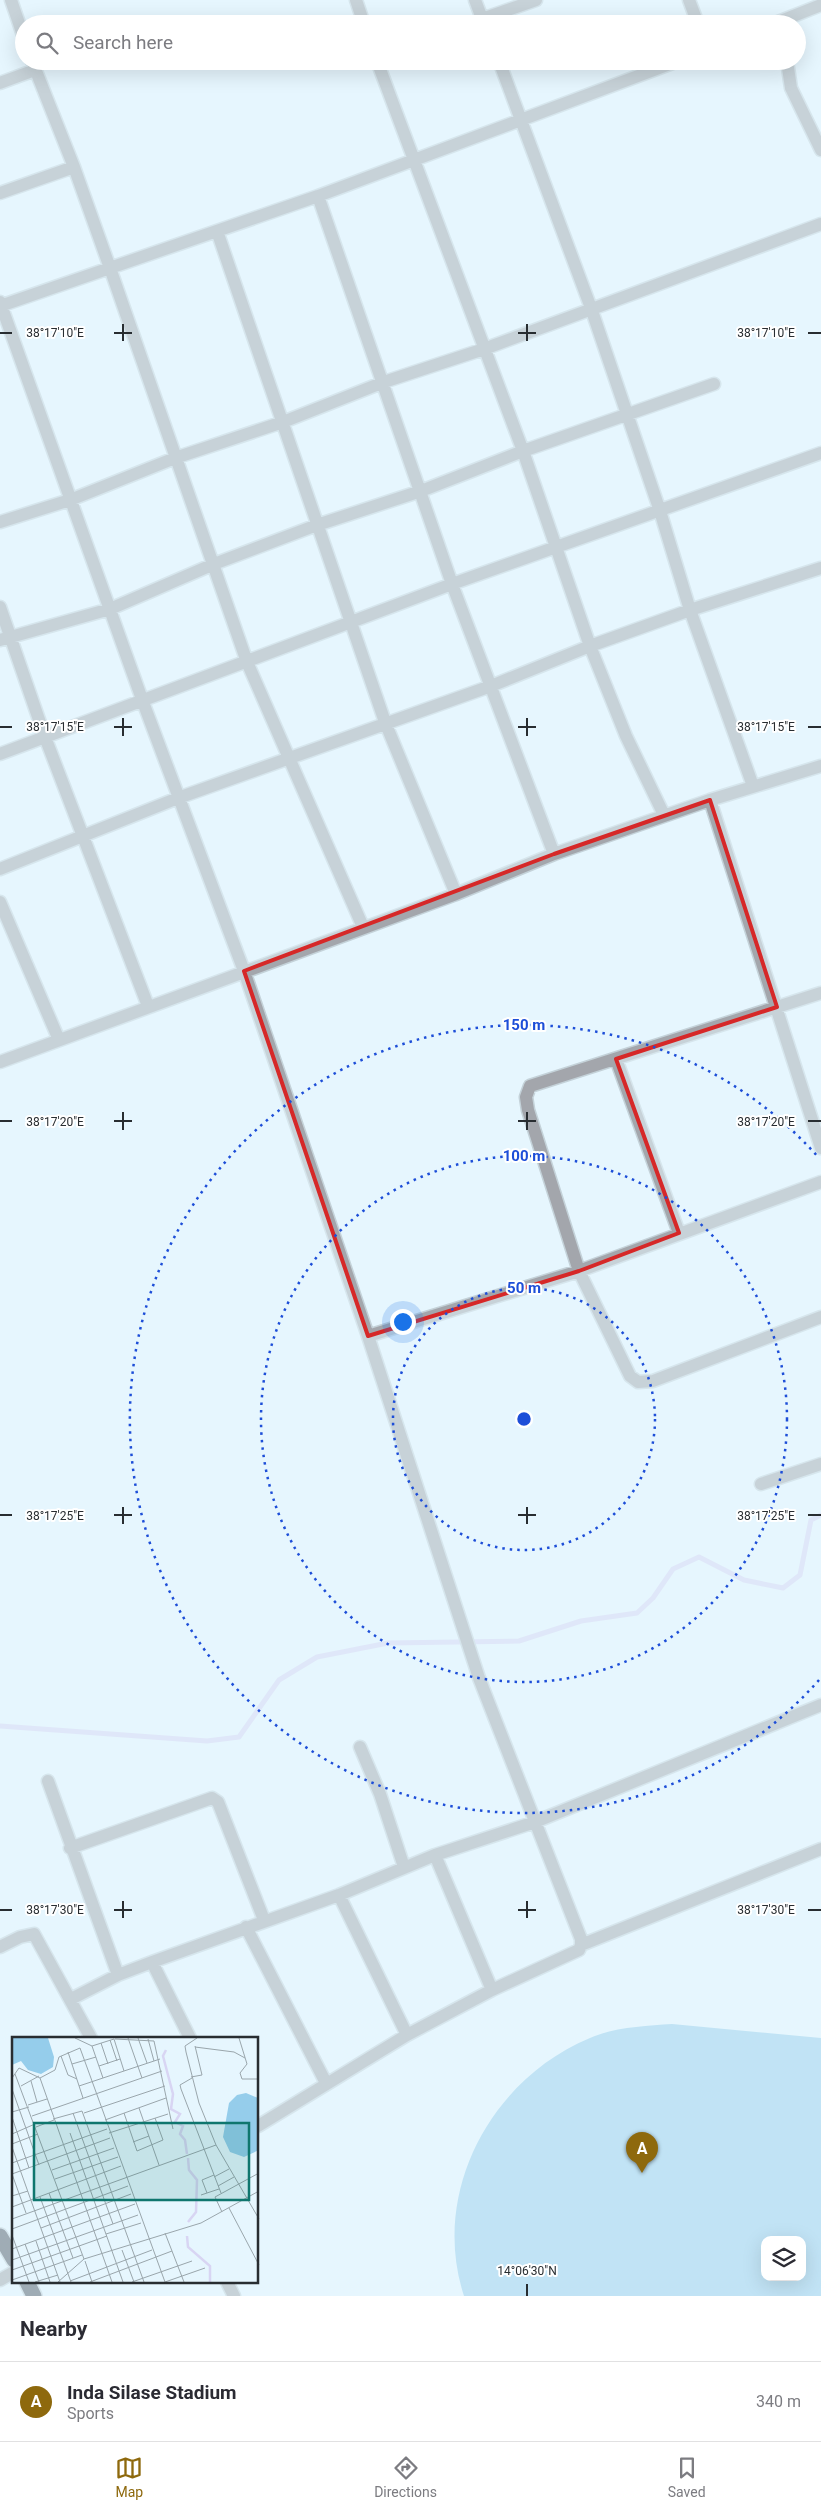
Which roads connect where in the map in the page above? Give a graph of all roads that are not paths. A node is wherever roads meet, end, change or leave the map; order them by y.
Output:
1 (11, 0) edge
2 (356, 0) edge
3 (475, 0) edge
4 (536, 0) edge
5 (689, 0) edge
6 (803, 5) edge
7 (821, 6) edge
8 (16, 15) edge
9 (361, 15) edge
10 (481, 15) edge
11 (498, 15) edge
12 (695, 15) edge
13 (790, 15) edge
14 (25, 70) edge
15 (35, 70) edge
16 (380, 70) edge
17 (502, 70) edge
18 (655, 70) edge
19 (788, 70) edge
20 (0, 83) edge
21 (522, 121) junction
22 (821, 150) edge
23 (415, 160) junction
24 (74, 167) junction
25 (0, 193) edge
26 (318, 196) junction
27 (821, 224) edge
28 (217, 230) junction
29 (110, 268) junction
30 (0, 304) edge
31 (591, 308) junction
32 (484, 349) junction
33 (384, 382) junction
34 (714, 384) dead end
35 (626, 415) junction
36 (283, 422) junction
37 (523, 451) junction
38 (821, 453) edge
39 (176, 458) junction
40 (421, 491) junction
41 (70, 500) junction
42 (660, 511) junction
43 (0, 522) edge
44 (317, 525) junction
45 (556, 546) junction
46 (214, 564) junction
47 (821, 568) edge
48 (452, 584) junction
49 (0, 606) edge
50 (110, 609) junction
51 (690, 610) junction
52 (353, 623) junction
53 (6, 638) edge
54 (590, 646) junction
55 (247, 662) junction
56 (491, 686) junction
57 (143, 702) junction
58 (385, 722) junction
59 (45, 737) junction
60 (0, 754) edge
61 (291, 759) junction
62 (821, 766) edge
63 (753, 786) junction
64 (178, 798) junction
65 (710, 800) junction
66 (664, 815) junction
67 (83, 834) junction
68 (554, 854) junction
69 (0, 869) edge
70 (456, 894) junction
71 (0, 902) edge
72 (363, 927) junction
73 (244, 971) junction
74 (821, 993) edge
75 (148, 1006) junction
76 (777, 1006) junction
77 (59, 1040) junction
78 (616, 1059) junction
79 (0, 1062) edge
80 (821, 1148) edge
81 (821, 1182) edge
82 (679, 1233) junction
83 (579, 1271) junction
84 (821, 1317) edge
85 (368, 1336) junction
86 (821, 1464) edge
87 (761, 1484) dead end
88 (821, 1705) edge
89 (360, 1747) dead end
90 (48, 1781) dead end
91 (535, 1822) junction
92 (70, 1848) junction
93 (821, 1849) edge
94 (436, 1855) junction
95 (404, 1867) junction
96 (339, 1895) junction
97 (264, 1920) junction
98 (246, 1927) junction
99 (582, 1946) junction
100 (0, 1947) edge
101 (152, 1962) junction
102 (118, 1975) junction
103 (492, 1990) junction
104 (71, 1999) junction
105 (407, 2035) junction
106 (90, 2037) edge
107 (190, 2037) edge
108 (326, 2084) junction
109 (259, 2125) edge
110 (0, 2236) edge
111 (12, 2257) edge
112 (12, 2273) edge
113 (0, 2280) edge
114 (27, 2284) edge
115 (228, 2284) edge
116 (34, 2296) edge
117 (234, 2296) edge

1 - 8 street
2 - 9 street
3 - 10 street
4 - 11 street
5 - 12 street
6 - 7 street
6 - 13 street
14 - 20 street
15 - 24 street
16 - 23 street
17 - 21 street
18 - 21 street
19 - 22 street
21 - 23 street
21 - 31 street
23 - 26 street
23 - 32 street
24 - 25 street
24 - 29 street
26 - 28 street
26 - 33 street
27 - 31 street
28 - 29 street
28 - 36 street
29 - 30 street
29 - 39 street
30 - 41 street
31 - 32 street
31 - 35 street
32 - 33 street
32 - 37 street
33 - 36 street
33 - 40 street
34 - 35 street
35 - 37 street
35 - 42 street
36 - 39 street
36 - 44 street
37 - 40 street
37 - 45 street
38 - 42 street
39 - 41 street
39 - 46 street
40 - 44 street
40 - 48 street
41 - 43 street
41 - 50 street
42 - 45 street
42 - 51 street
44 - 46 street
44 - 52 street
45 - 48 street
45 - 54 street
46 - 50 street
46 - 55 street
47 - 51 street
48 - 52 street
48 - 56 street
49 - 53 street
50 - 53 street
50 - 57 street
51 - 54 street
51 - 63 street
52 - 55 street
52 - 58 street
53 - 59 street
54 - 56 street
54 - 66 street
55 - 57 street
55 - 61 street
56 - 58 street
56 - 68 street
57 - 59 street
57 - 64 street
58 - 61 street
58 - 70 street
59 - 60 street
59 - 67 street
61 - 64 street
61 - 72 street
62 - 63 street
63 - 65 street
64 - 67 street
64 - 73 street
65 - 66 street
65 - 76 street
66 - 68 street
67 - 69 street
67 - 75 street
68 - 70 street
70 - 72 street
71 - 77 street
72 - 73 street
73 - 75 street
73 - 85 street
74 - 76 street
75 - 77 street
76 - 78 street
76 - 80 street
77 - 79 street
78 - 82 street
78 - 83 street
81 - 82 street
82 - 83 street
83 - 84 street
83 - 85 street
85 - 91 street
86 - 87 street
88 - 91 street
89 - 95 street
90 - 92 street
91 - 94 street
91 - 99 street
92 - 97 street
92 - 102 street
93 - 99 street
94 - 95 street
94 - 103 street
95 - 96 street
96 - 97 street
96 - 105 street
97 - 98 street
98 - 101 street
98 - 108 street
99 - 103 street
100 - 104 street
101 - 102 street
101 - 107 street
102 - 104 street
103 - 105 street
104 - 106 street
105 - 108 street
108 - 109 street
110 - 111 highway
112 - 113 street
114 - 116 highway
115 - 117 street

